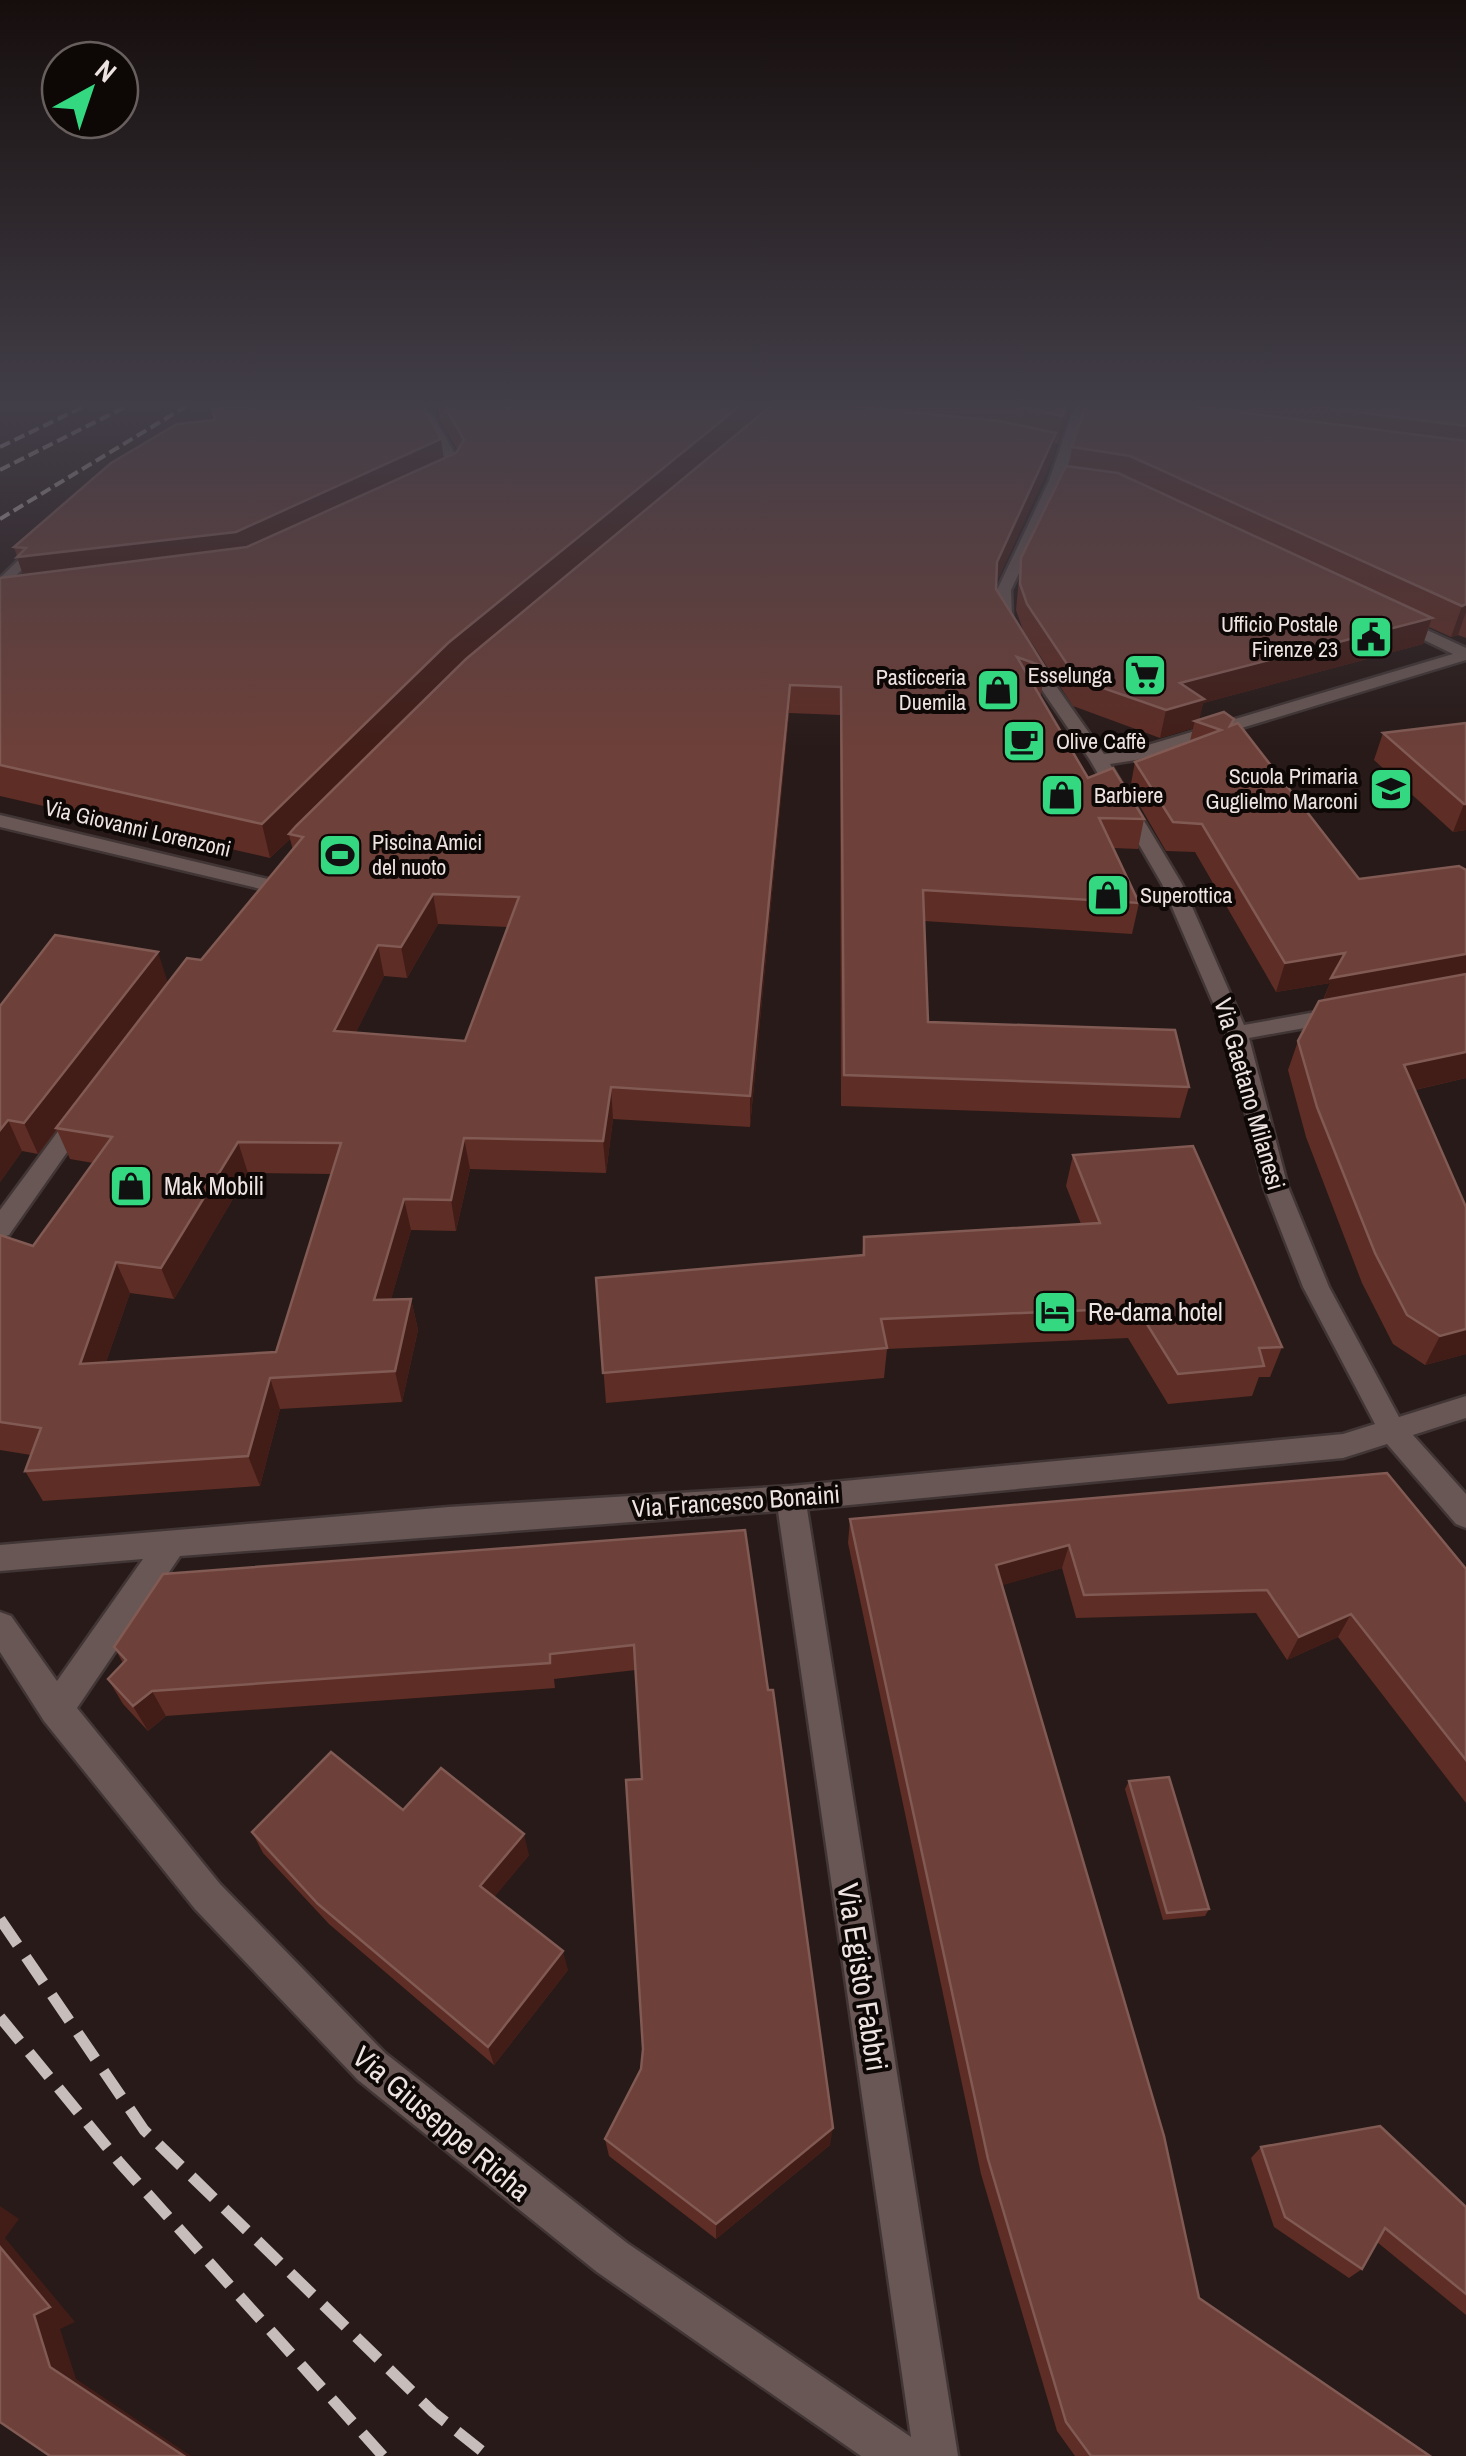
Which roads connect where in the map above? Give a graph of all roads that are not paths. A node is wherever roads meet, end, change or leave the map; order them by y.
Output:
1 (1037, 520) edge
2 (57, 532) edge
3 (0, 586) edge
4 (1387, 617) edge
5 (1466, 655) edge
6 (1099, 760) junction
7 (0, 821) edge
8 (264, 885) edge
9 (1353, 1012) edge
10 (1237, 1033) junction
11 (98, 1095) edge
12 (0, 1230) edge
13 (1466, 1407) edge
14 (1391, 1429) junction
15 (791, 1498) junction
16 (1466, 1515) edge
17 (172, 1544) junction
18 (0, 1558) edge
19 (0, 1626) edge
20 (56, 1710) junction
21 (900, 2456) edge
22 (936, 2456) edge

1 - 6 street, Via Gaetano Milanesi
2 - 3 street
4 - 5 street
5 - 6 street
6 - 10 street, Via Gaetano Milanesi
7 - 8 street, Via Giovanni Lorenzoni
9 - 10 street
10 - 14 street, Via Gaetano Milanesi
11 - 12 street
13 - 14 street, Via Francesco Bonaini
14 - 15 street, Via Francesco Bonaini
14 - 16 street, Via Gaetano Milanesi
15 - 17 street, Via Francesco Bonaini
15 - 22 street, Via Egisto Fabbri
17 - 18 street, Via Francesco Bonaini
17 - 20 street
19 - 20 street, Via Giuseppe Richa
20 - 21 street, Via Giuseppe Richa

